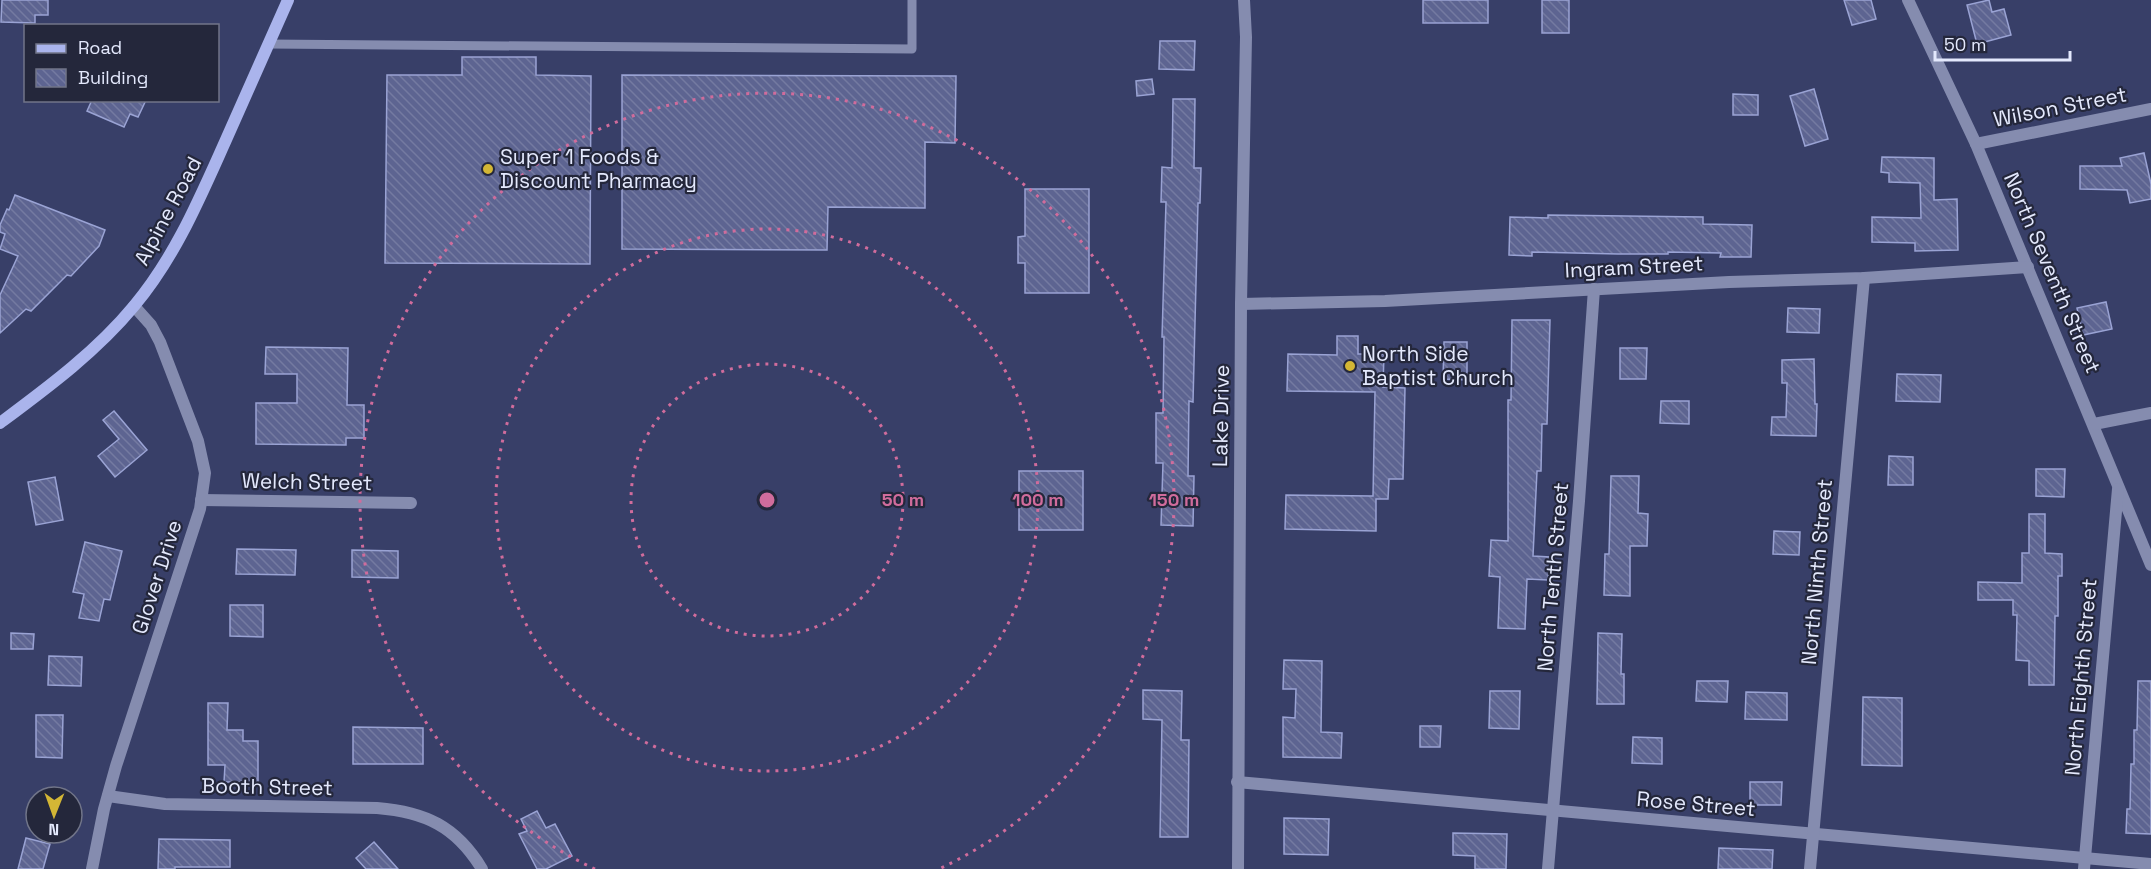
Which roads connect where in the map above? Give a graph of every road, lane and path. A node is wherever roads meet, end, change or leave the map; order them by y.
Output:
1 (288, 0) edge
2 (912, 0) edge
3 (1244, 0) edge
4 (1908, 0) edge
5 (268, 44) junction
6 (2151, 109) edge
7 (1977, 144) junction
8 (2028, 267) junction
9 (1864, 278) junction
10 (1594, 289) junction
11 (1241, 304) junction
12 (134, 306) junction
13 (2151, 414) edge
14 (0, 423) edge
15 (2094, 424) junction
16 (2118, 488) junction
17 (201, 500) junction
18 (411, 503) dead end
19 (2151, 565) edge
20 (1237, 782) junction
21 (108, 796) junction
22 (1553, 810) junction
23 (1814, 834) junction
24 (2084, 864) edge
25 (2151, 864) edge
26 (92, 869) edge
27 (482, 869) edge
28 (1238, 869) edge
29 (1548, 869) edge
30 (1810, 869) edge

1 - 5 main road, Alpine Road
2 - 5 lane
3 - 11 street, Lake Drive
4 - 7 street, North Seventh Street
5 - 12 main road, Alpine Road
6 - 7 street, Wilson Street
7 - 8 street, North Seventh Street
8 - 9 street, Ingram Street
8 - 15 street, North Seventh Street
9 - 10 street, Ingram Street
9 - 23 street, North Ninth Street
10 - 11 street, Ingram Street
10 - 22 street, North Tenth Street
11 - 20 street, Lake Drive
12 - 14 main road, Alpine Road
12 - 17 street, Glover Drive
13 - 15 street
15 - 16 street, North Seventh Street
16 - 19 street, North Seventh Street
16 - 24 street, North Eighth Street
17 - 18 street, Welch Street
17 - 21 street, Glover Drive
20 - 22 street, Rose Street
20 - 28 street, Lake Drive
21 - 26 street, Glover Drive
21 - 27 street, Booth Street
22 - 23 street, Rose Street
22 - 29 street, North Tenth Street
23 - 24 street, Rose Street
23 - 30 street, North Ninth Street
24 - 25 street, Rose Street

